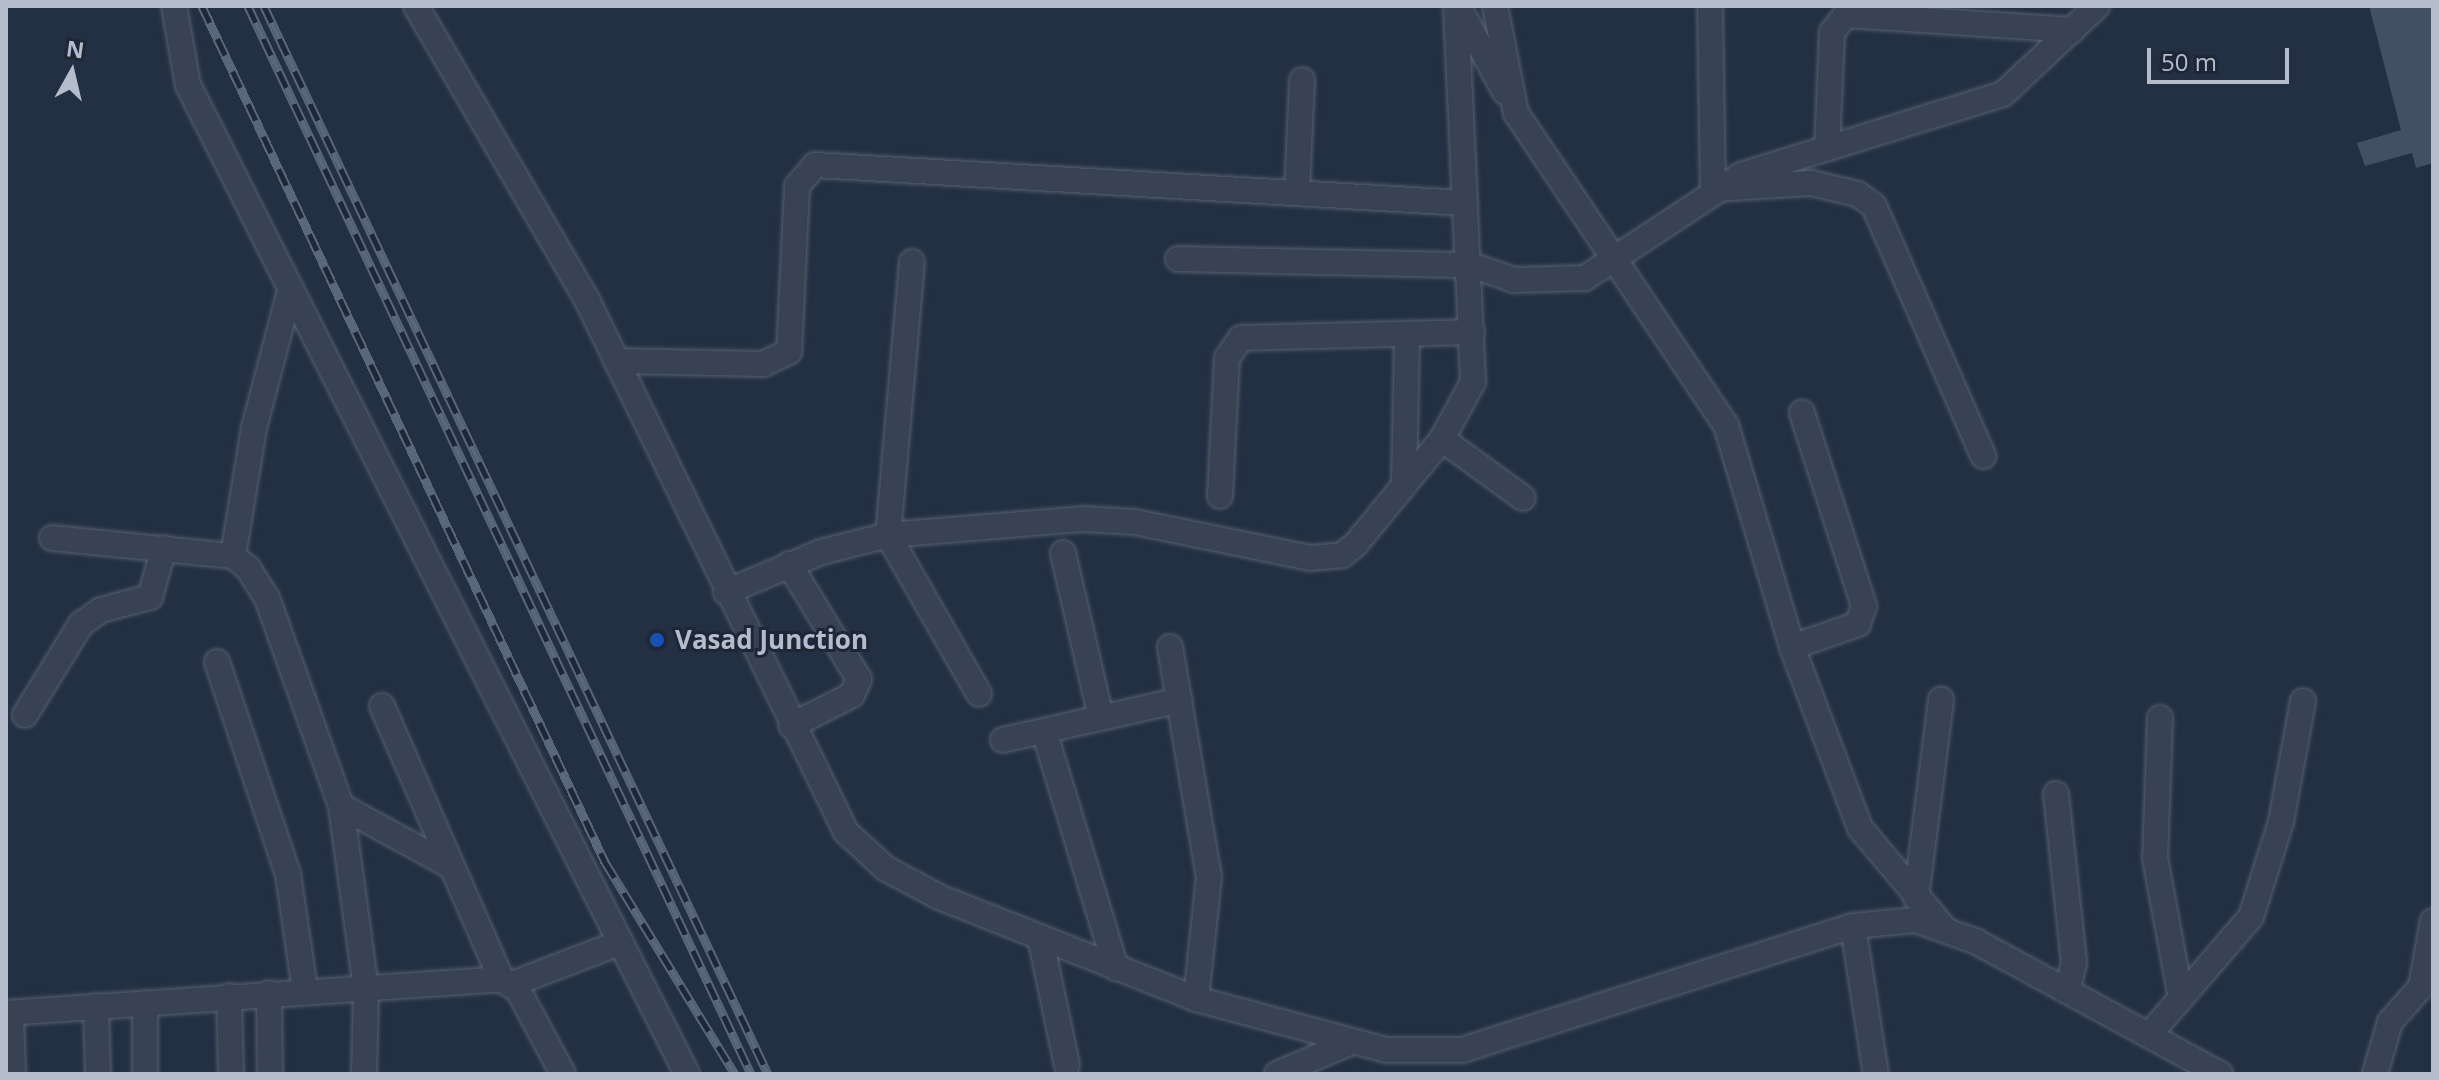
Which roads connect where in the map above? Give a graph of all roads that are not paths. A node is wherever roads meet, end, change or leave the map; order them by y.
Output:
1 (174, 6) edge
2 (416, 6) edge
3 (1457, 6) edge
4 (1495, 6) edge
5 (1710, 6) edge
6 (2097, 6) edge
7 (2073, 30) junction
8 (1302, 80) dead end
9 (1516, 113) junction
10 (1827, 148) junction
11 (1713, 189) junction
12 (1297, 192) junction
13 (1465, 203) junction
14 (1617, 258) junction
15 (1178, 259) dead end
16 (912, 262) dead end
17 (1471, 265) junction
18 (290, 291) junction
19 (1472, 332) junction
20 (1407, 334) junction
21 (616, 361) junction
22 (1802, 413) dead end
23 (1442, 439) junction
24 (1983, 456) dead end
25 (1404, 482) junction
26 (1220, 496) dead end
27 (1523, 498) dead end
28 (888, 535) junction
29 (52, 538) dead end
30 (164, 548) junction
31 (1063, 553) dead end
32 (233, 556) junction
33 (789, 564) junction
34 (726, 592) junction
35 (1170, 647) dead end
36 (1792, 647) junction
37 (217, 662) dead end
38 (979, 694) dead end
39 (1180, 700) junction
40 (1941, 700) dead end
41 (2303, 701) dead end
42 (382, 706) dead end
43 (25, 715) dead end
44 (1101, 718) junction
45 (2160, 718) dead end
46 (791, 726) junction
47 (1044, 731) junction
48 (1003, 740) dead end
49 (2056, 794) dead end
50 (341, 806) junction
51 (447, 864) junction
52 (1916, 898) junction
53 (1853, 926) junction
54 (2432, 926) edge
55 (1945, 928) junction
56 (1040, 937) junction
57 (617, 944) junction
58 (1116, 968) junction
59 (506, 981) junction
60 (366, 988) junction
61 (305, 990) junction
62 (2067, 991) junction
63 (269, 993) junction
64 (229, 996) junction
65 (2181, 998) junction
66 (1196, 999) junction
67 (145, 1003) junction
68 (96, 1006) junction
69 (9, 1013) edge
70 (2149, 1035) junction
71 (1347, 1044) junction
72 (1067, 1065) dead end
73 (1281, 1073) edge
74 (13, 1074) edge
75 (98, 1074) edge
76 (145, 1074) edge
77 (231, 1074) edge
78 (270, 1074) edge
79 (364, 1074) edge
80 (563, 1074) edge
81 (687, 1074) edge
82 (1876, 1074) edge
83 (2220, 1074) edge
84 (2375, 1074) edge

1 - 18 street
2 - 21 street
3 - 9 street
3 - 13 street
4 - 9 street
5 - 11 street
6 - 7 street
7 - 10 street
7 - 10 street
8 - 12 street
9 - 14 street
10 - 11 street
11 - 14 street
11 - 24 street
12 - 13 street
12 - 21 street
13 - 17 street
14 - 17 street
14 - 36 street
15 - 17 street
16 - 28 street
17 - 19 street
18 - 32 street
18 - 57 street
19 - 20 street
19 - 23 street
20 - 25 street
20 - 26 street
21 - 34 street
22 - 36 street
23 - 25 street
23 - 27 street
25 - 28 street
28 - 33 street
28 - 38 street
29 - 30 street
30 - 32 street
30 - 43 street
31 - 44 street
32 - 50 street
33 - 34 street
33 - 46 street
34 - 46 street
35 - 39 street
36 - 52 street
37 - 61 street
39 - 44 street
39 - 66 street
40 - 52 street
41 - 65 street
42 - 51 street
44 - 47 street
45 - 65 street
46 - 56 street
47 - 48 street
47 - 58 street
49 - 62 street
50 - 51 street
50 - 60 street
51 - 59 street
52 - 55 street
53 - 55 street
53 - 71 street
53 - 82 street
54 - 84 street
55 - 62 street
56 - 58 street
56 - 72 street
57 - 59 street
57 - 81 street
58 - 66 street
59 - 60 street
59 - 80 street
60 - 61 street
60 - 79 street
61 - 63 street
62 - 70 street
63 - 64 street
63 - 78 street
64 - 67 street
64 - 77 street
65 - 70 street
66 - 71 street
67 - 68 street
67 - 76 street
68 - 69 street
68 - 75 street
69 - 74 street
70 - 83 street
71 - 73 street

